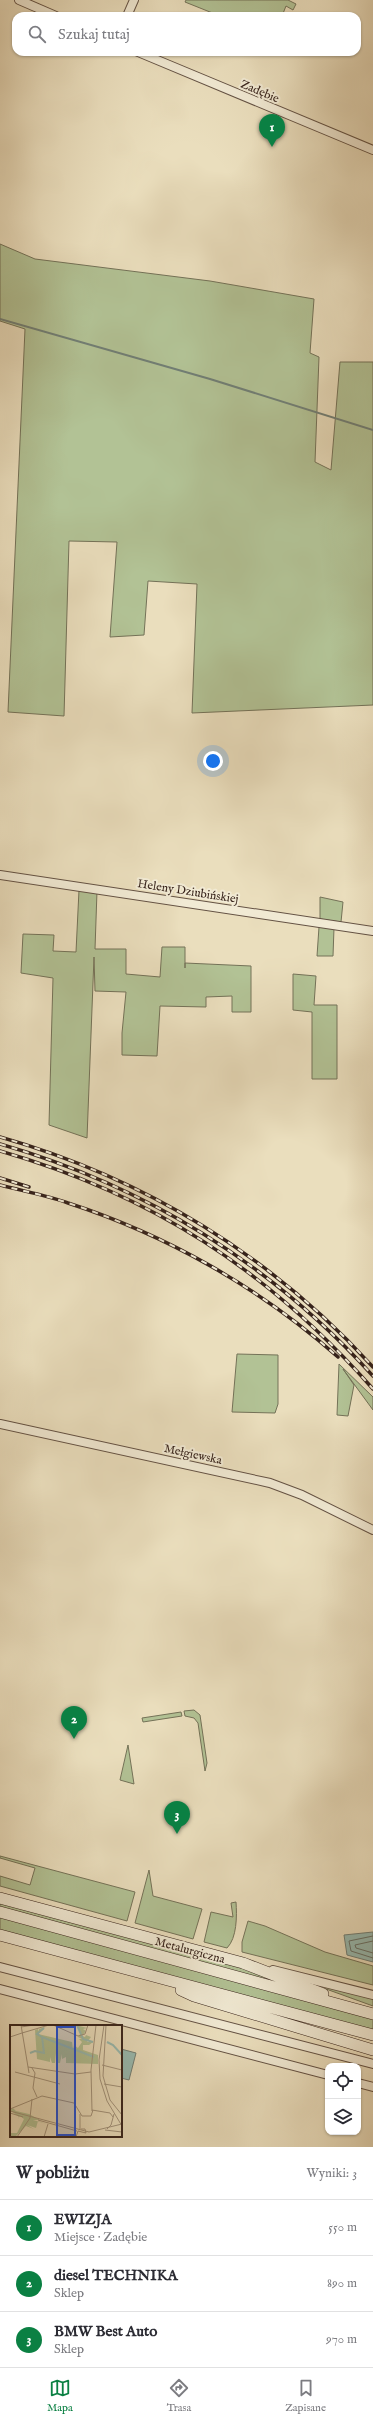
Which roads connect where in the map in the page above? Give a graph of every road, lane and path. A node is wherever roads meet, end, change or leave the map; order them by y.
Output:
1 (19, 0) edge
2 (134, 0) edge
3 (47, 12) edge
4 (129, 12) edge
5 (148, 56) edge
6 (373, 150) edge
7 (0, 875) edge
8 (373, 931) edge
9 (0, 1424) edge
10 (373, 1530) edge
11 (0, 1898) edge
12 (0, 1912) edge
13 (0, 1935) edge
14 (243, 1962) junction
15 (0, 1967) edge
16 (149, 1976) junction
17 (0, 1989) edge
18 (373, 1995) edge
19 (356, 2009) junction
20 (373, 2014) edge
21 (373, 2035) edge
22 (373, 2050) edge
23 (373, 2064) edge
24 (325, 2074) edge
25 (361, 2084) edge
26 (373, 2087) edge

1 - 3 street
2 - 4 street
5 - 6 street, Zadębie
7 - 8 street, Heleny Dziubińskiej
9 - 10 street, Mełgiewska
11 - 14 main road
12 - 19 main road, Metalurgiczna
13 - 16 main road
14 - 18 street
14 - 19 main road
15 - 23 street
16 - 21 main road
16 - 22 main road
17 - 24 street
19 - 20 main road, Metalurgiczna
25 - 26 street

